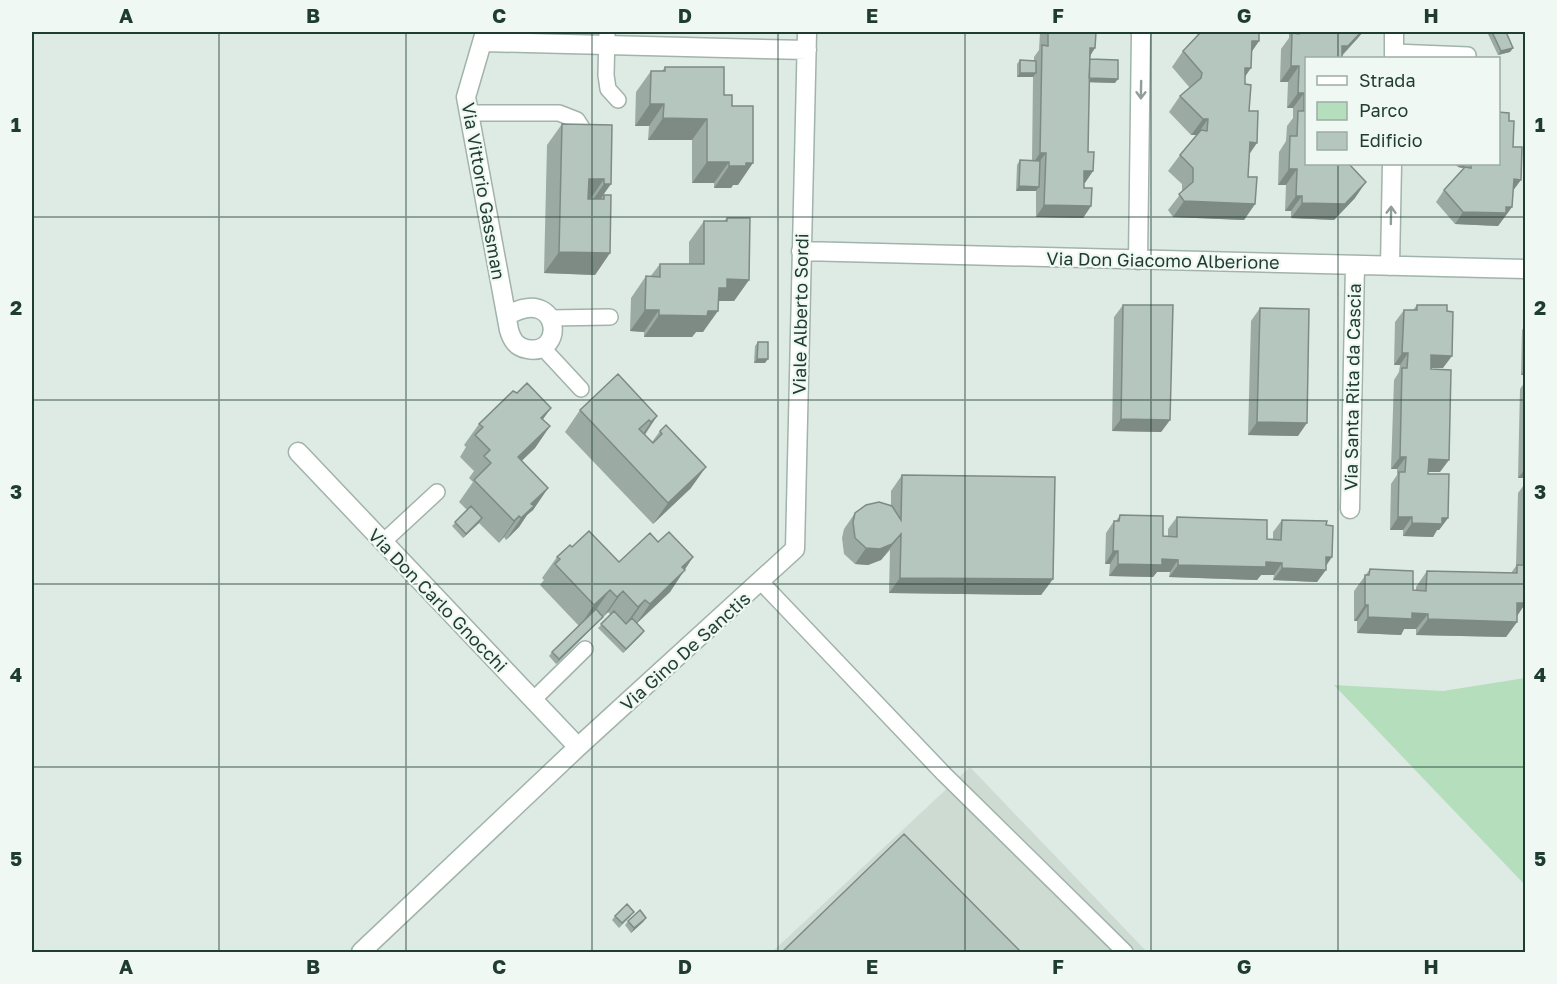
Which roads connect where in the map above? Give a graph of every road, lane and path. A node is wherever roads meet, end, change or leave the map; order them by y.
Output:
1 (807, 32) edge
2 (1142, 32) edge
3 (1394, 32) edge
4 (484, 37) edge
5 (607, 38) edge
6 (807, 50) junction
7 (1394, 55) edge
8 (1468, 55) dead end
9 (618, 99) dead end
10 (469, 113) junction
11 (584, 131) edge
12 (1392, 165) edge
13 (801, 251) junction
14 (1138, 260) junction
15 (1355, 265) junction
16 (1390, 266) junction
17 (1526, 269) edge
18 (507, 316) junction
19 (610, 317) dead end
20 (550, 318) junction
21 (542, 347) junction
22 (581, 389) dead end
23 (298, 452) dead end
24 (437, 492) dead end
25 (1350, 509) dead end
26 (383, 542) junction
27 (761, 582) junction
28 (585, 649) dead end
29 (533, 700) junction
30 (578, 747) junction
31 (361, 952) edge
32 (1125, 952) edge

1 - 6 street, Viale Alberto Sordi
2 -> 14 street
3 - 7 street
4 - 5 street
4 - 10 street, Via Vittorio Gassman
5 - 6 street
5 - 9 lane
6 - 13 street, Viale Alberto Sordi
7 - 8 lane
10 - 11 lane
10 - 18 street, Via Vittorio Gassman
16 -> 12 street
13 - 14 street, Via Don Giacomo Alberione
13 - 27 street, Viale Alberto Sordi
14 - 15 street, Via Don Giacomo Alberione
15 - 16 street, Via Don Giacomo Alberione
15 - 25 street, Via Santa Rita da Cascia
16 - 17 street, Via Don Giacomo Alberione
18 - 20 street
18 - 21 street, Via Vittorio Gassman
19 - 20 lane
20 - 21 street
21 - 22 lane
23 - 26 street, Via Don Carlo Gnocchi
24 - 26 lane
26 - 29 street, Via Don Carlo Gnocchi
27 - 30 street, Via Gino De Sanctis
27 - 32 lane, Via Gino De Sanctis
28 - 29 lane
29 - 30 street, Via Don Carlo Gnocchi
30 - 31 street, Via Gino De Sanctis

